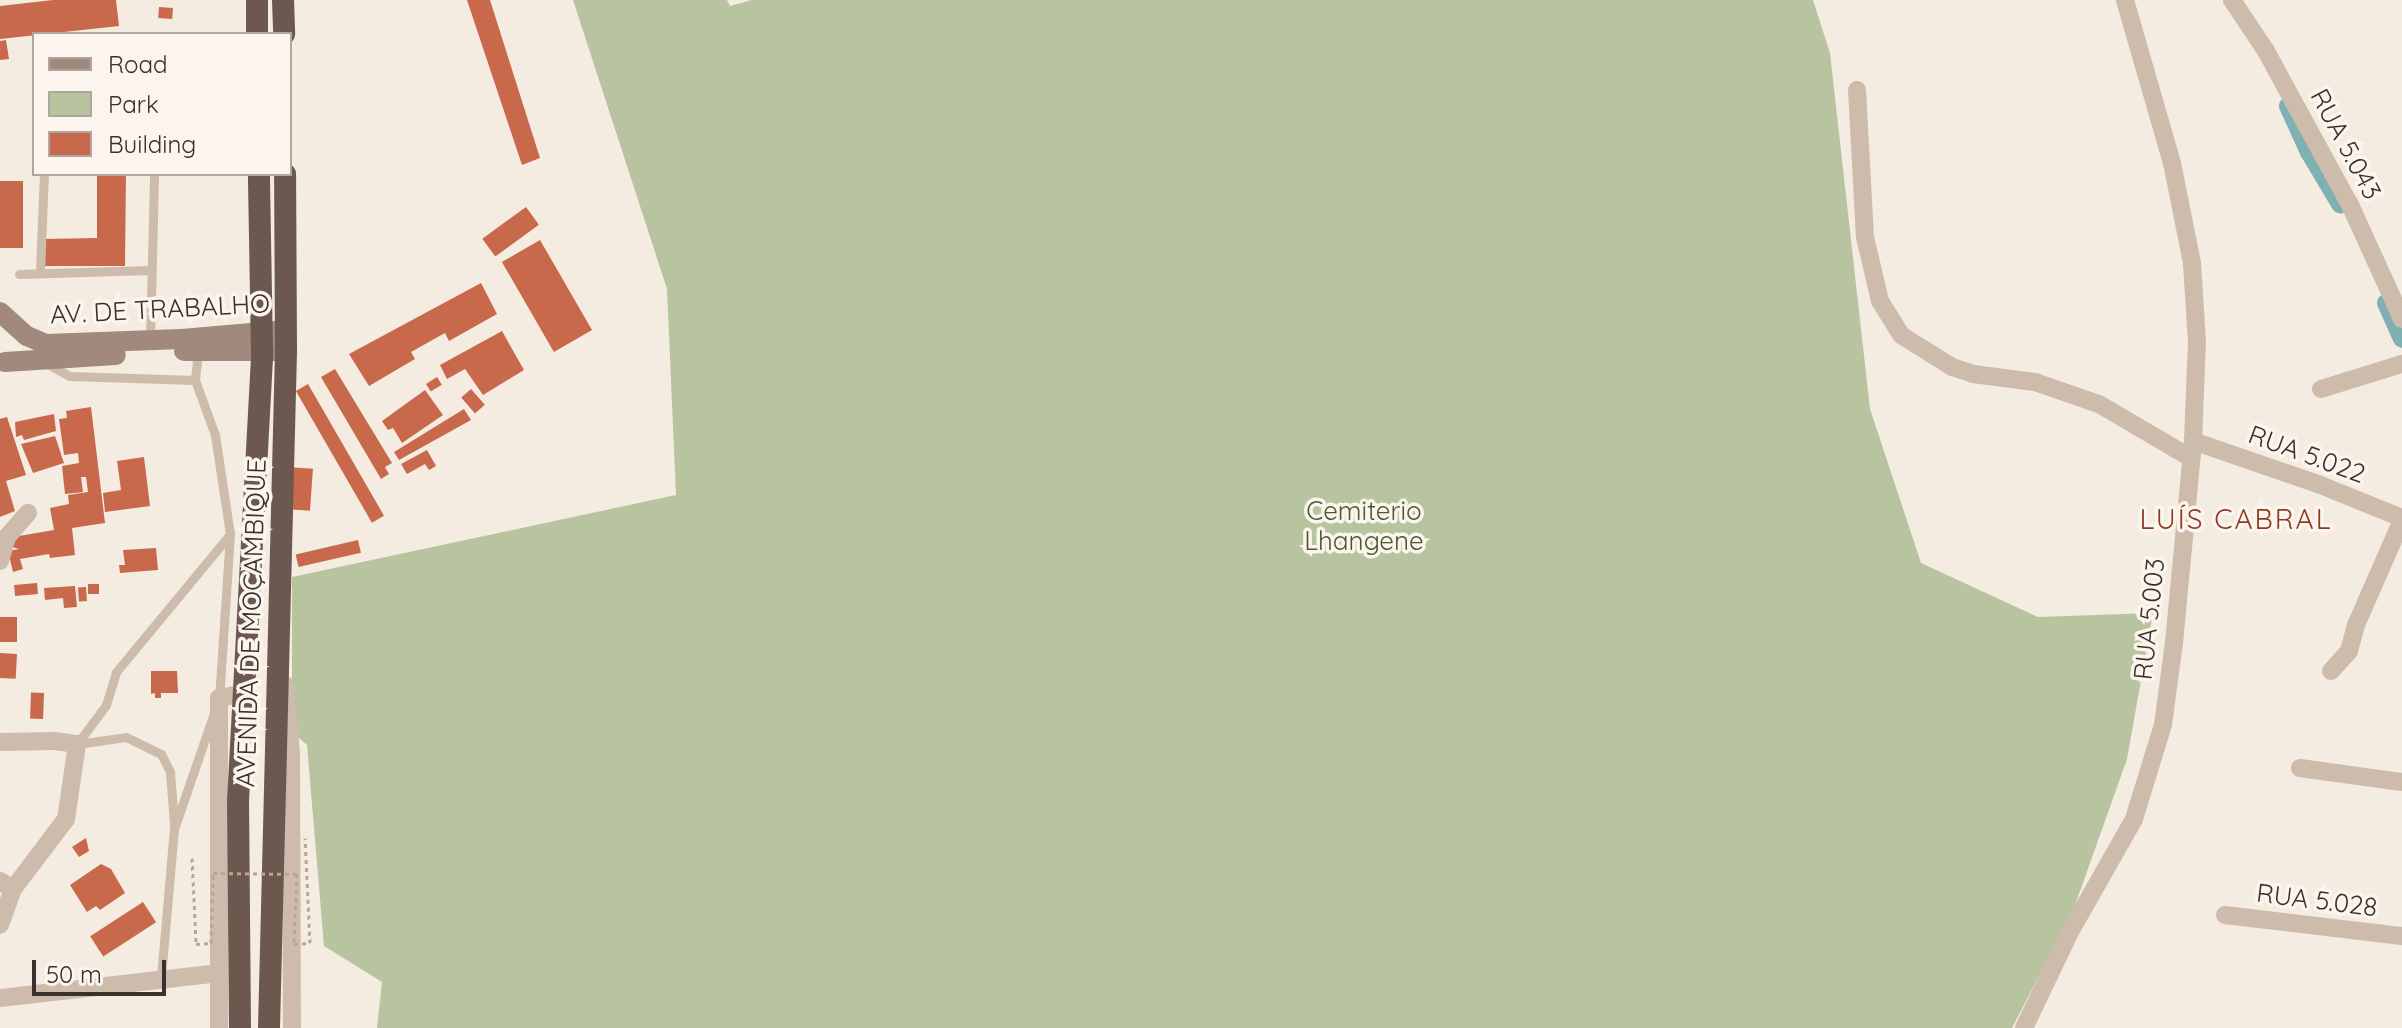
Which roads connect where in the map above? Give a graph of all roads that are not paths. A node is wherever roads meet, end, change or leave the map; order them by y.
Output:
1 (257, 0) edge
2 (283, 0) edge
3 (2125, 0) edge
4 (2232, 0) edge
5 (257, 32) edge
6 (284, 32) edge
7 (1857, 90) dead end
8 (44, 176) edge
9 (154, 176) edge
10 (259, 176) edge
11 (285, 176) edge
12 (150, 270) junction
13 (40, 272) junction
14 (19, 274) dead end
15 (2, 314) edge
16 (2402, 319) edge
17 (286, 340) junction
18 (150, 341) junction
19 (262, 341) junction
20 (198, 351) junction
21 (41, 359) junction
22 (2, 364) edge
23 (2402, 364) edge
24 (195, 380) junction
25 (2321, 389) dead end
26 (2192, 449) junction
27 (28, 513) dead end
28 (2402, 519) edge
29 (230, 534) junction
30 (0, 561) edge
31 (278, 668) junction
32 (2331, 671) dead end
33 (245, 693) junction
34 (219, 698) junction
35 (0, 742) edge
36 (77, 744) junction
37 (2300, 768) dead end
38 (2402, 782) edge
39 (174, 829) junction
40 (7, 885) edge
41 (2225, 915) dead end
42 (0, 925) edge
43 (2402, 936) edge
44 (218, 973) junction
45 (161, 977) junction
46 (0, 998) edge
47 (219, 1028) edge
48 (240, 1028) edge
49 (269, 1028) edge
50 (292, 1028) edge
51 (2024, 1028) edge

1 - 5 highway
2 - 6 highway
3 - 26 street, RUA 5.003
4 - 16 street, RUA 5.043
7 - 26 street, RUA 5.022
8 - 13 lane
9 - 12 lane
10 - 19 highway, AVENIDA DE MOÇAMBIQUE
11 - 17 highway, AVENIDA DE MOÇAMBIQUE
12 - 13 lane
12 - 18 lane
13 - 14 lane
15 - 18 main road, AV. DE TRABALHO
15 - 22 main road, AV. DE TRABALHO
17 - 19 main road, AV. DE TRABALHO
17 - 31 highway, AVENIDA DE MOÇAMBIQUE
18 - 19 main road, AV. DE TRABALHO
19 - 20 main road
19 - 33 highway, AVENIDA DE MOÇAMBIQUE
20 - 21 main road
20 - 24 lane
21 - 22 main road
21 - 24 lane
23 - 25 street
24 - 29 lane
26 - 28 street, RUA 5.022
26 - 51 street, RUA 5.003
27 - 30 street
28 - 32 street
29 - 34 lane
29 - 36 lane
31 - 49 highway, AVENIDA DE MOÇAMBIQUE
31 - 50 street
33 - 34 street
33 - 48 highway, AVENIDA DE MOÇAMBIQUE
34 - 39 lane
34 - 44 street
35 - 36 street
36 - 39 lane
36 - 40 street
37 - 38 street
39 - 45 lane
40 - 42 street
41 - 43 street, RUA 5.028
44 - 45 street
44 - 47 street
45 - 46 street

